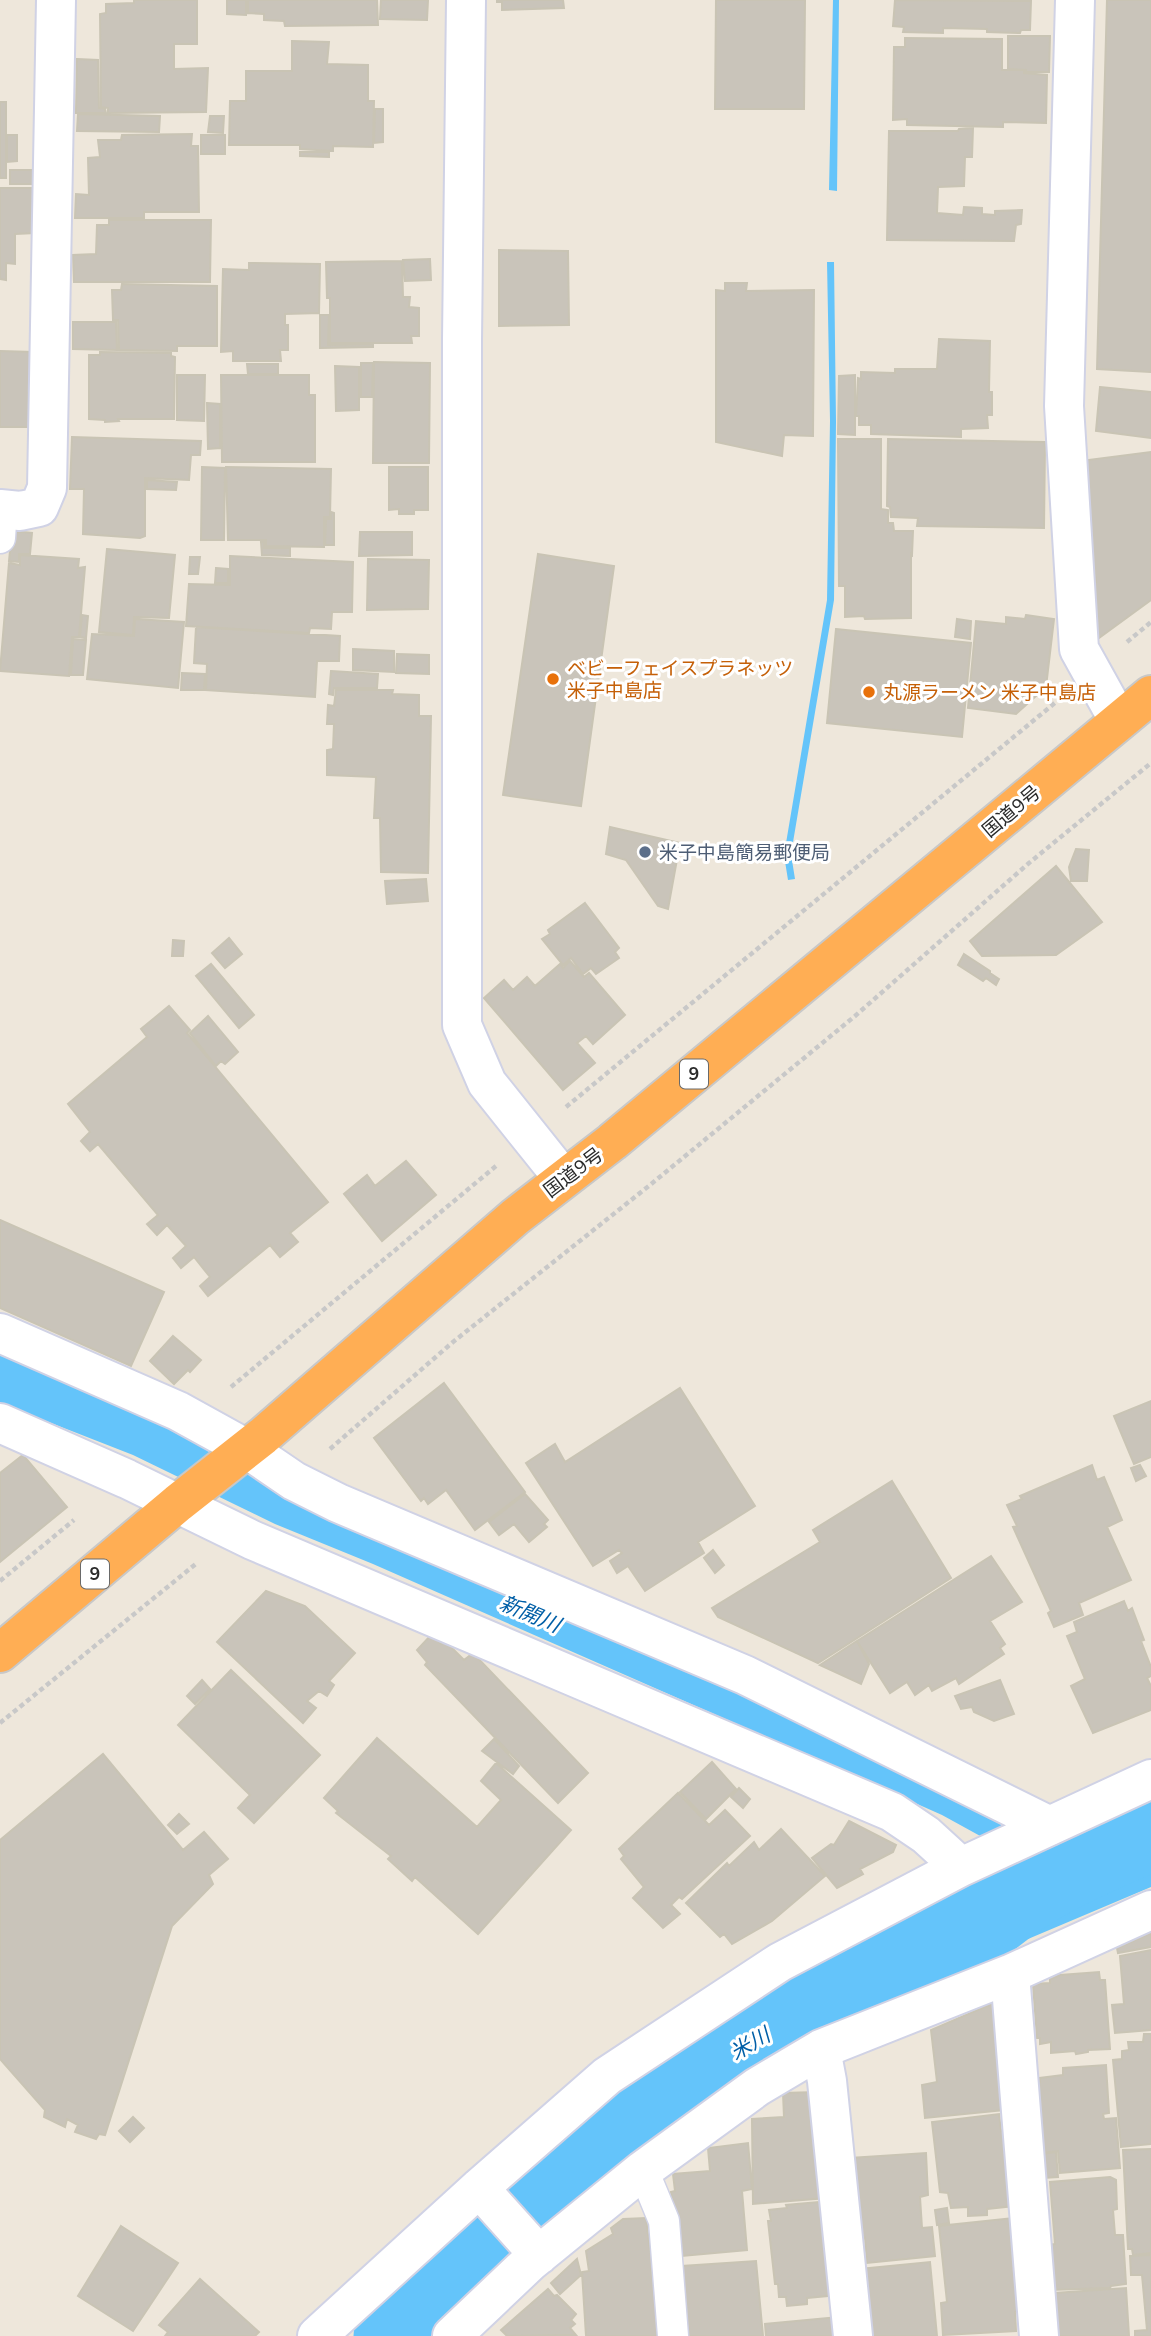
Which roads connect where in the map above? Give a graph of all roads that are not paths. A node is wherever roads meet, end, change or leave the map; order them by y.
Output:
1 (56, 0) edge
2 (466, 0) edge
3 (1075, 0) edge
4 (1, 519) edge
5 (1151, 695) edge
6 (1119, 721) junction
7 (563, 1178) junction
8 (0, 1333) edge
9 (0, 1423) edge
10 (243, 1451) junction
11 (184, 1499) junction
12 (0, 1653) edge
13 (1151, 1779) edge
14 (1050, 1826) junction
15 (961, 1867) junction
16 (1151, 1910) edge
17 (1010, 1974) junction
18 (821, 2049) junction
19 (643, 2170) junction
20 (486, 2195) junction
21 (533, 2248) junction
22 (462, 2333) edge
23 (317, 2336) edge
24 (673, 2336) edge
25 (853, 2336) edge
26 (1039, 2336) edge

1 - 4 street
2 - 7 street
3 - 6 street
5 - 6 highway, 国道9号 / 9
6 - 7 highway, 国道9号 / 9
7 - 10 highway, 国道9号 / 9
8 - 10 street
9 - 11 street
10 - 11 highway, 国道9号 / 9
10 - 14 street
11 - 12 highway, 国道9号 / 9
11 - 15 street
13 - 14 street
14 - 15 street
15 - 20 street
16 - 17 street
17 - 18 street
17 - 26 street
18 - 19 street
18 - 25 street
19 - 21 street
19 - 24 lane
20 - 21 street
20 - 23 street
21 - 22 street

